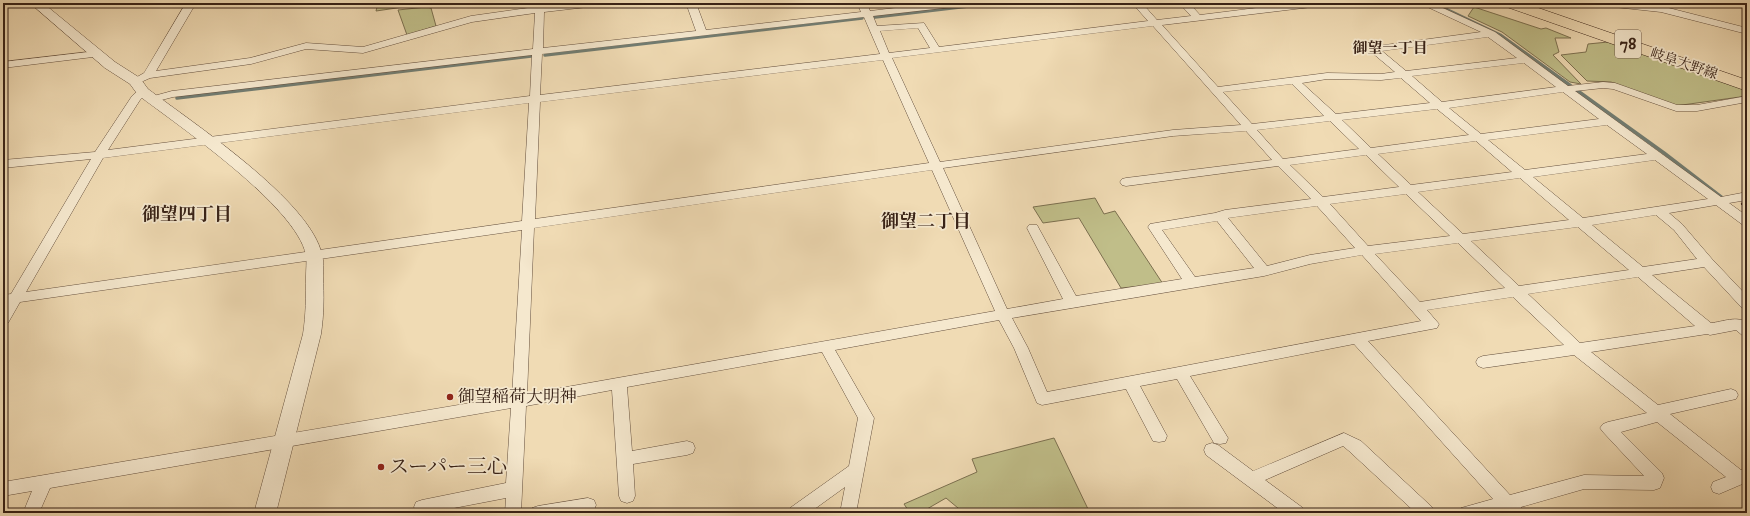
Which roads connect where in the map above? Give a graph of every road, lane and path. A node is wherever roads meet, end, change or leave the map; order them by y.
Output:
1 (36, 3) edge
2 (191, 3) edge
3 (596, 3) edge
4 (691, 3) edge
5 (862, 3) edge
6 (961, 3) edge
7 (1137, 3) edge
8 (1184, 3) edge
9 (1320, 3) edge
10 (1424, 3) edge
11 (1509, 3) edge
12 (1605, 3) edge
13 (1622, 4) edge
14 (540, 7) edge
15 (866, 14) junction
16 (1197, 17) junction
17 (1154, 24) junction
18 (873, 29) junction
19 (1747, 31) edge
20 (702, 33) junction
21 (1492, 34) junction
22 (936, 50) junction
23 (538, 52) junction
24 (97, 54) junction
25 (886, 56) junction
26 (1527, 60) junction
27 (3, 65) edge
28 (1403, 75) junction
29 (1294, 81) junction
30 (145, 86) junction
31 (1747, 86) edge
32 (1567, 89) junction
33 (1215, 90) junction
34 (535, 99) junction
35 (1747, 99) edge
36 (1440, 106) junction
37 (1333, 117) junction
38 (1610, 121) junction
39 (1248, 127) junction
40 (1478, 137) junction
41 (207, 140) junction
42 (1369, 151) junction
43 (100, 155) junction
44 (1659, 156) junction
45 (1280, 162) junction
46 (3, 164) edge
47 (936, 165) junction
48 (1523, 174) junction
49 (1126, 182) dead end
50 (1410, 189) junction
51 (1747, 196) edge
52 (1320, 201) junction
53 (1721, 201) junction
54 (1658, 210) junction
55 (1220, 216) junction
56 (1580, 222) junction
57 (1747, 222) edge
58 (529, 224) junction
59 (1033, 228) dead end
60 (1461, 238) junction
61 (1366, 251) junction
62 (314, 255) junction
63 (1707, 262) junction
64 (1264, 271) junction
65 (1640, 272) junction
66 (1191, 282) junction
67 (1741, 290) edge
68 (1517, 291) junction
69 (9, 299) edge
70 (1072, 302) junction
71 (1747, 305) edge
72 (1416, 307) junction
73 (1004, 314) junction
74 (3, 319) edge
75 (1744, 326) edge
76 (1710, 330) junction
77 (1358, 339) junction
78 (826, 346) junction
79 (1577, 349) junction
80 (1483, 362) dead end
81 (1181, 373) junction
82 (1130, 382) junction
83 (619, 383) junction
84 (1731, 395) dead end
85 (519, 401) junction
86 (1659, 414) junction
87 (1159, 436) dead end
88 (284, 440) junction
89 (687, 448) dead end
90 (624, 459) junction
91 (856, 470) junction
92 (1743, 477) edge
93 (1251, 479) junction
94 (44, 482) junction
95 (1718, 487) dead end
96 (3, 489) edge
97 (514, 489) junction
98 (627, 496) dead end
99 (588, 505) dead end
100 (422, 507) dead end
101 (1512, 508) edge
102 (31, 513) edge
103 (265, 513) edge
104 (513, 513) edge
105 (538, 513) edge
106 (796, 513) edge
107 (848, 513) edge
108 (1298, 513) edge
109 (1426, 513) edge
110 (1467, 513) edge

1 - 24 street
2 - 30 street
3 - 14 street
4 - 20 street
5 - 15 street
6 - 15 street
7 - 17 street
8 - 16 street
9 - 16 street
10 - 21 street
11 - 31 main road, 岐阜大野線 / 78
12 - 13 street
13 - 19 street
14 - 23 street
14 - 30 street
15 - 18 street
15 - 20 street
16 - 17 street
17 - 22 street
17 - 33 street
18 - 22 street
18 - 25 street
20 - 23 street
21 - 26 street
21 - 28 street
22 - 25 street
23 - 30 street
23 - 34 street
24 - 27 street
24 - 30 street
25 - 34 street
25 - 47 street
26 - 28 street
26 - 32 street
28 - 29 street
28 - 36 street
29 - 33 street
29 - 37 street
30 - 41 street
30 - 43 street
32 - 35 street
32 - 36 street
32 - 38 street
33 - 39 street
34 - 41 street
34 - 58 street
36 - 37 street
36 - 40 street
37 - 39 street
37 - 42 street
38 - 40 street
38 - 44 street
39 - 45 street
39 - 47 street
40 - 42 street
40 - 48 street
41 - 43 street
41 - 62 street
42 - 45 street
42 - 50 street
43 - 46 street
43 - 69 street
44 - 48 street
44 - 53 street
45 - 49 street
45 - 52 street
47 - 58 street
47 - 73 street
48 - 50 street
48 - 56 street
50 - 52 street
50 - 60 street
51 - 53 street
52 - 55 street
52 - 61 street
53 - 54 street
53 - 57 street
54 - 56 street
54 - 63 street
55 - 64 street
55 - 66 street
56 - 60 street
56 - 65 street
58 - 62 street
58 - 85 street
59 - 70 street
60 - 61 street
60 - 68 street
61 - 64 street
61 - 72 street
62 - 69 street
62 - 88 street
63 - 65 street
63 - 67 street
64 - 66 street
65 - 68 street
65 - 76 street
66 - 70 street
67 - 71 street
68 - 72 street
68 - 79 street
69 - 74 street
70 - 73 street
72 - 77 street
73 - 78 street
73 - 82 street
75 - 76 street
76 - 79 street
77 - 81 street
77 - 101 street
78 - 83 street
78 - 91 street
79 - 80 street
79 - 86 street
81 - 82 street
81 - 93 street
82 - 87 street
83 - 85 street
83 - 90 street
84 - 86 street
85 - 88 street
85 - 97 street
86 - 92 street
86 - 101 street
88 - 94 street
88 - 103 street
89 - 90 street
90 - 98 street
91 - 106 street
91 - 107 street
92 - 95 street
93 - 108 street
93 - 109 street
94 - 96 street
94 - 102 street
97 - 100 street
97 - 104 street
99 - 105 street
101 - 110 street

